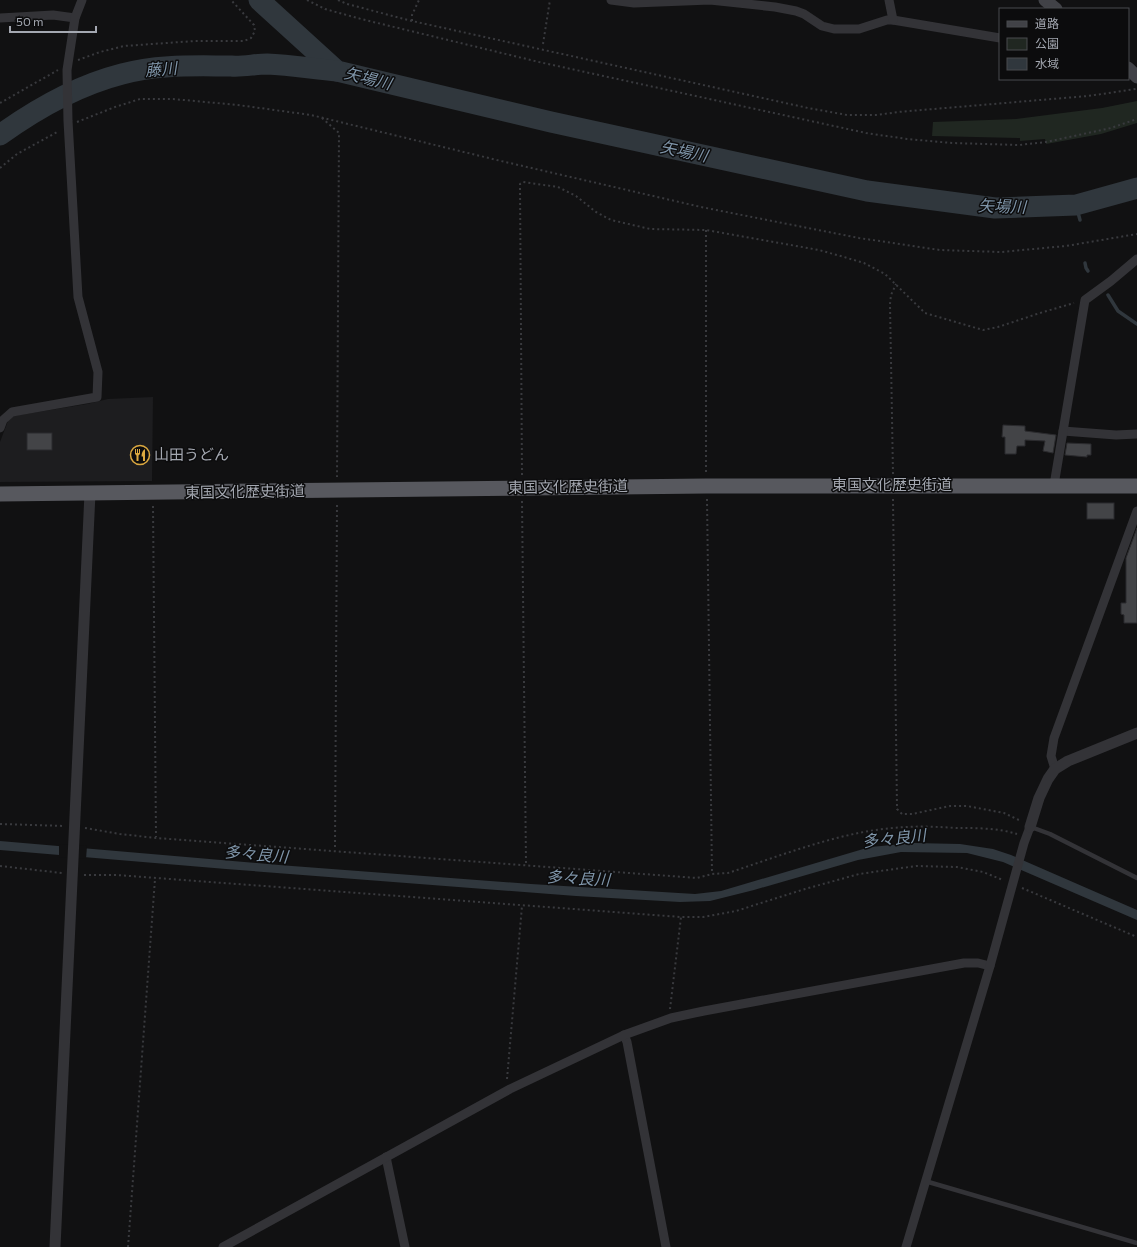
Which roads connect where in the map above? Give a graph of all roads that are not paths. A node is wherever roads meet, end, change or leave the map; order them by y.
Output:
1 (82, 0) edge
2 (611, 0) edge
3 (889, 0) edge
4 (1045, 0) edge
5 (1055, 8) edge
6 (0, 18) edge
7 (75, 18) junction
8 (893, 20) junction
9 (999, 38) edge
10 (1129, 69) edge
11 (1137, 77) edge
12 (1137, 259) edge
13 (0, 428) edge
14 (1063, 431) junction
15 (1137, 434) edge
16 (1054, 485) junction
17 (1137, 486) edge
18 (90, 493) junction
19 (0, 494) edge
20 (1137, 511) edge
21 (1137, 734) edge
22 (1055, 769) junction
23 (1030, 827) junction
24 (1137, 878) edge
25 (990, 966) junction
26 (624, 1035) junction
27 (386, 1157) junction
28 (925, 1181) junction
29 (1137, 1243) edge
30 (55, 1247) edge
31 (223, 1247) edge
32 (405, 1247) edge
33 (666, 1247) edge
34 (906, 1247) edge

1 - 7 street
2 - 8 street
3 - 8 street
4 - 5 main road
6 - 7 street
7 - 13 street
8 - 9 street
10 - 11 main road
12 - 14 street
14 - 15 street
14 - 16 street
16 - 17 highway, 東国文化歴史街道
16 - 18 highway, 東国文化歴史街道
18 - 19 highway, 東国文化歴史街道
18 - 30 street
20 - 22 street
21 - 22 street
22 - 23 street
23 - 24 lane
23 - 25 street
25 - 26 street
25 - 28 street
26 - 27 street
26 - 33 street
27 - 31 street
27 - 32 street
28 - 29 lane
28 - 34 street

